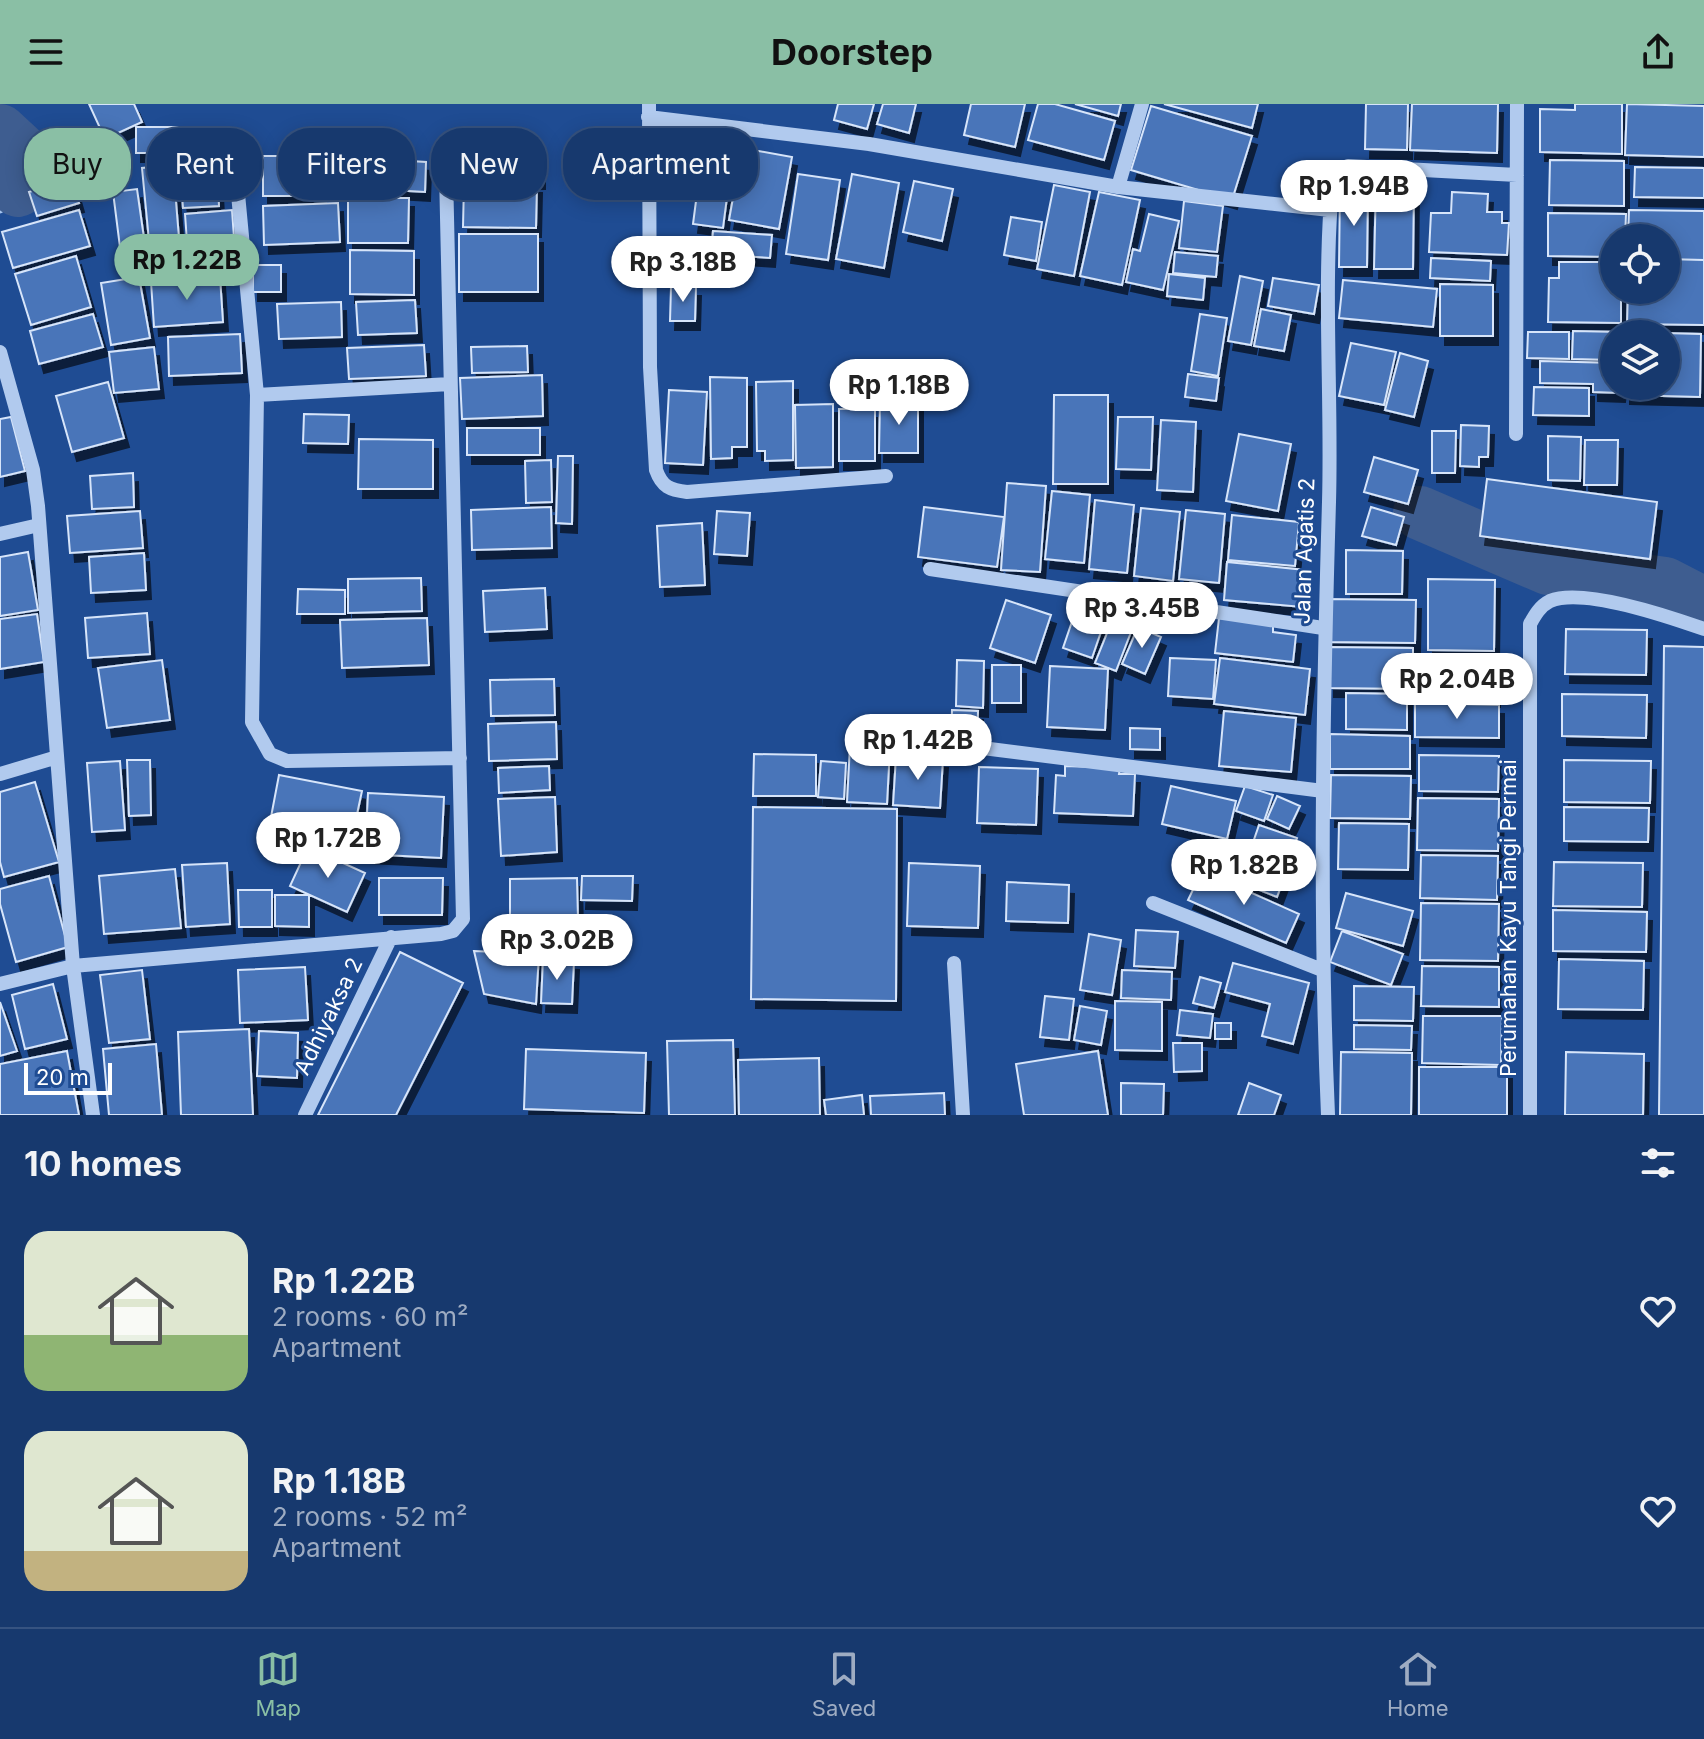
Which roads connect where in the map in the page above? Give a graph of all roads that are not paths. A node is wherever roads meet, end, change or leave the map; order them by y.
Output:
1 (1142, 104) edge
2 (1517, 104) edge
3 (648, 110) edge
4 (1517, 175) junction
5 (1118, 187) junction
6 (239, 200) edge
7 (447, 200) edge
8 (1330, 210) junction
9 (0, 352) edge
10 (450, 384) junction
11 (257, 395) junction
12 (1516, 434) dead end
13 (886, 476) dead end
14 (39, 525) junction
15 (0, 534) edge
16 (930, 569) dead end
17 (1323, 628) junction
18 (1704, 629) edge
19 (935, 742) dead end
20 (54, 758) junction
21 (460, 758) junction
22 (0, 774) edge
23 (1323, 791) junction
24 (1153, 903) dead end
25 (391, 937) junction
26 (954, 963) dead end
27 (73, 966) junction
28 (1322, 970) junction
29 (0, 984) edge
30 (93, 1115) edge
31 (305, 1115) edge
32 (963, 1115) edge
33 (1328, 1115) edge
34 (1530, 1115) edge

1 - 5 street
2 - 4 street
3 - 5 street
3 - 13 street
4 - 8 street, Jalan Agatis 2
4 - 12 street
5 - 8 street
6 - 11 street
7 - 10 street
8 - 17 street, Jalan Agatis 2
9 - 14 street
10 - 11 street
10 - 21 street
11 - 21 street
14 - 15 street
14 - 20 street
16 - 17 street
17 - 23 street, Jalan Agatis 2
18 - 34 street, Perumahan Kayu Tangi Permai
19 - 23 street
20 - 22 street
20 - 27 street
21 - 25 street
23 - 28 street, Jalan Agatis 2
24 - 28 street
25 - 27 street
25 - 31 street, Adhiyaksa 2
26 - 32 street
27 - 29 street
27 - 30 street
28 - 33 street, Jalan Agatis 2

